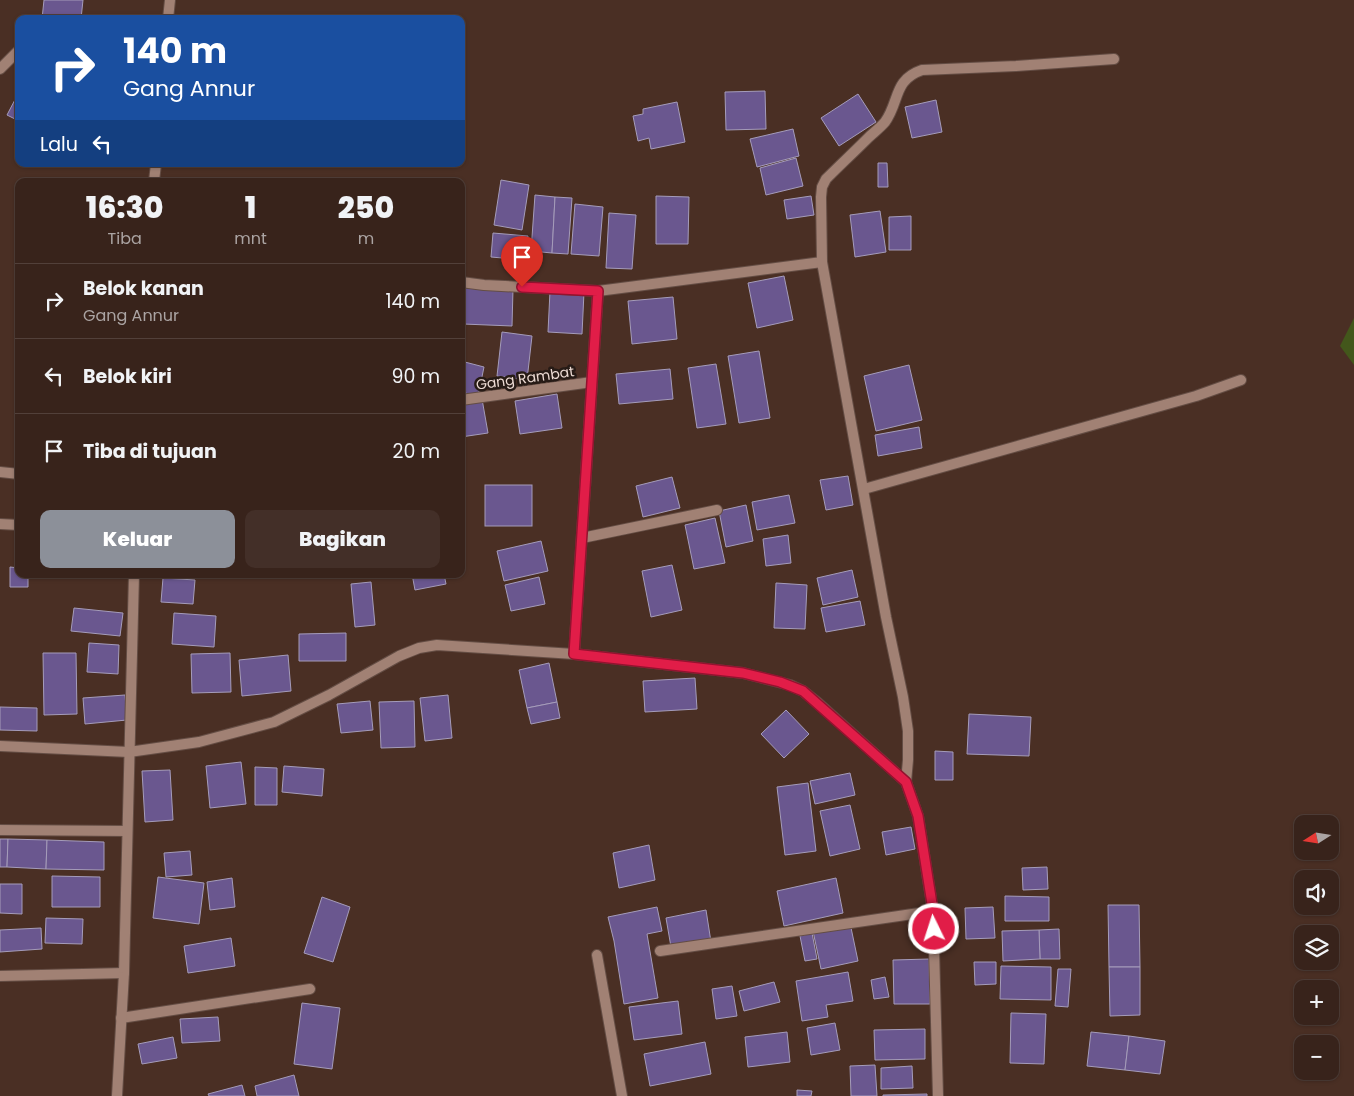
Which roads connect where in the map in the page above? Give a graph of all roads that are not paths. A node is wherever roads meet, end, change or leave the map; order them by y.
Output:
1 (170, 0) edge
2 (168, 15) edge
3 (15, 54) edge
4 (1114, 59) dead end
5 (0, 69) edge
6 (822, 262) junction
7 (465, 283) edge
8 (598, 291) junction
9 (1241, 380) dead end
10 (592, 382) junction
11 (465, 399) edge
12 (0, 472) edge
13 (15, 474) edge
14 (864, 489) junction
15 (717, 510) dead end
16 (0, 524) edge
17 (15, 525) edge
18 (582, 538) junction
19 (134, 578) edge
20 (574, 654) junction
21 (0, 746) edge
22 (129, 752) junction
23 (906, 782) junction
24 (0, 830) edge
25 (127, 832) junction
26 (933, 910) junction
27 (660, 951) dead end
28 (597, 955) dead end
29 (124, 973) junction
30 (0, 976) edge
31 (310, 988) dead end
32 (121, 1018) junction
33 (117, 1096) edge
34 (622, 1096) edge
35 (938, 1096) edge

1 - 2 street
3 - 5 street
4 - 6 street
6 - 8 street
6 - 14 street
7 - 8 street
8 - 10 street
9 - 14 street
10 - 11 street, Gang Rambat
10 - 18 street
12 - 13 street
14 - 23 street
15 - 18 street
16 - 17 street
18 - 20 street
19 - 22 street
20 - 22 street
20 - 23 street
21 - 22 street
22 - 25 street
23 - 26 street
24 - 25 street
25 - 29 street
26 - 27 street
26 - 35 street
28 - 34 street
29 - 30 street
29 - 32 street
31 - 32 street
32 - 33 street

